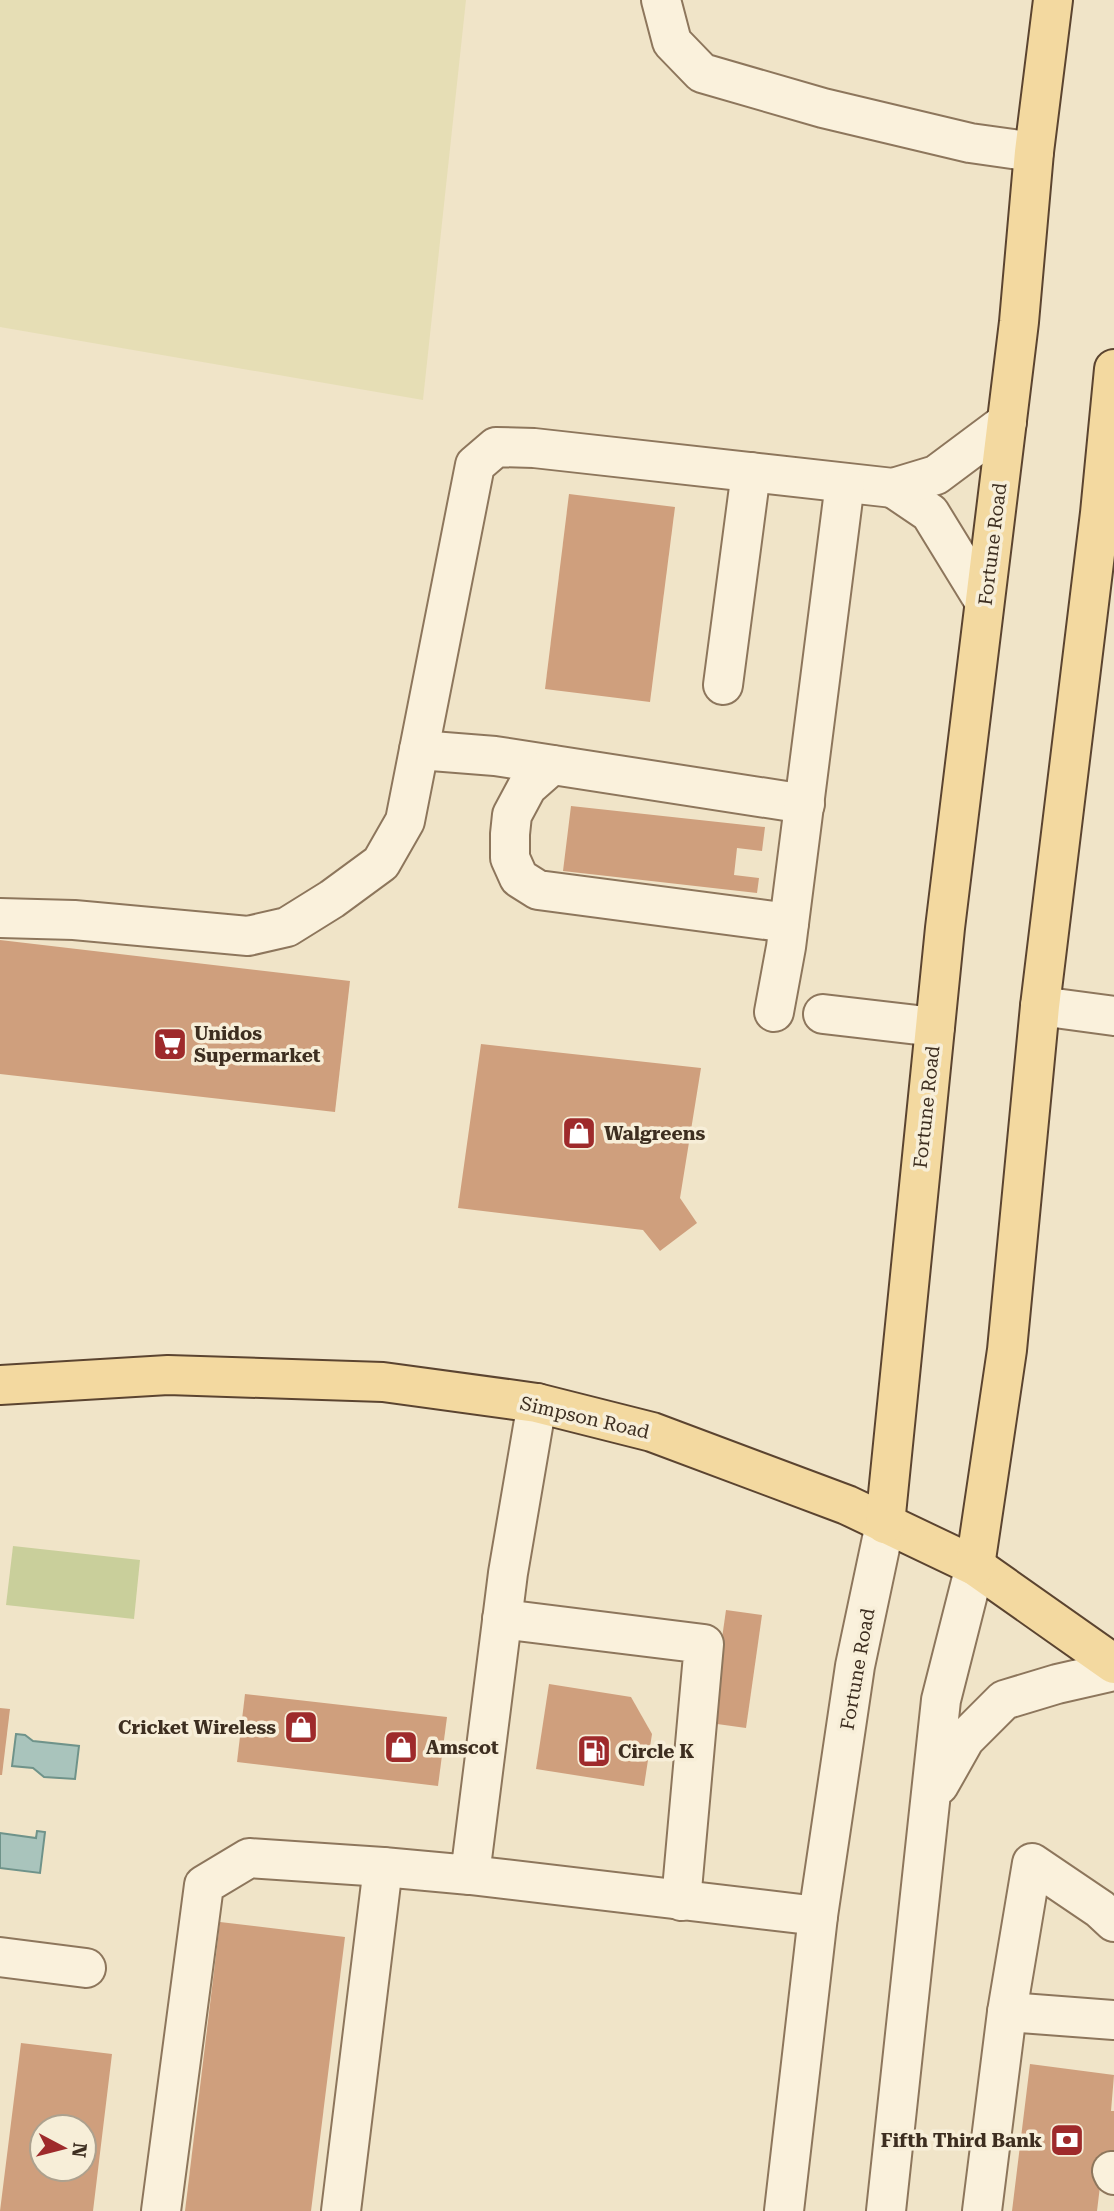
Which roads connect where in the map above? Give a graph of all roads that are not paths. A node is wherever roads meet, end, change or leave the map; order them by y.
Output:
1 (661, 0) edge
2 (1053, 0) edge
3 (1034, 152) junction
4 (1114, 369) edge
5 (1007, 422) junction
6 (751, 472) junction
7 (845, 483) junction
8 (893, 488) junction
9 (1107, 514) edge
10 (985, 601) junction
11 (723, 685) dead end
12 (419, 750) junction
13 (552, 765) junction
14 (805, 804) junction
15 (0, 918) edge
16 (789, 923) junction
17 (1040, 1006) junction
18 (774, 1012) dead end
19 (823, 1014) dead end
20 (1114, 1016) edge
21 (935, 1027) junction
22 (0, 1385) edge
23 (537, 1403) junction
24 (886, 1524) junction
25 (975, 1566) junction
26 (502, 1619) junction
27 (1114, 1664) edge
28 (1114, 1671) edge
29 (931, 1800) junction
30 (383, 1867) junction
31 (470, 1875) junction
32 (681, 1901) junction
33 (818, 1916) junction
34 (1114, 1922) edge
35 (0, 1957) edge
36 (86, 1968) dead end
37 (1007, 2012) junction
38 (1114, 2020) edge
39 (160, 2211) edge
40 (341, 2211) edge
41 (784, 2211) edge
42 (886, 2211) edge
43 (982, 2211) edge

1 - 3 street
2 - 3 main road, Fortune Road
3 - 5 main road, Fortune Road
4 - 9 main road
5 - 8 street
5 - 10 main road, Fortune Road
6 - 7 street
6 - 11 street
6 - 12 street
7 - 8 street
7 - 14 street
8 - 10 street
9 - 17 main road
10 - 21 main road, Fortune Road
12 - 13 street
12 - 15 street
13 - 14 street
13 - 16 street
14 - 16 street
16 - 18 street
17 - 20 street
17 - 25 main road
19 - 21 street
21 - 24 main road, Fortune Road
22 - 23 main road, Simpson Road
23 - 24 main road, Simpson Road
23 - 26 street
24 - 25 main road, Simpson Road
24 - 33 street, Fortune Road
25 - 27 main road, Simpson Road
25 - 29 street
26 - 31 street
26 - 32 street
28 - 29 street
29 - 42 street
30 - 31 street
30 - 39 street
30 - 40 street
31 - 32 street
32 - 33 street
33 - 41 street, Fortune Road
34 - 37 street
35 - 36 street
37 - 38 street
37 - 43 street

